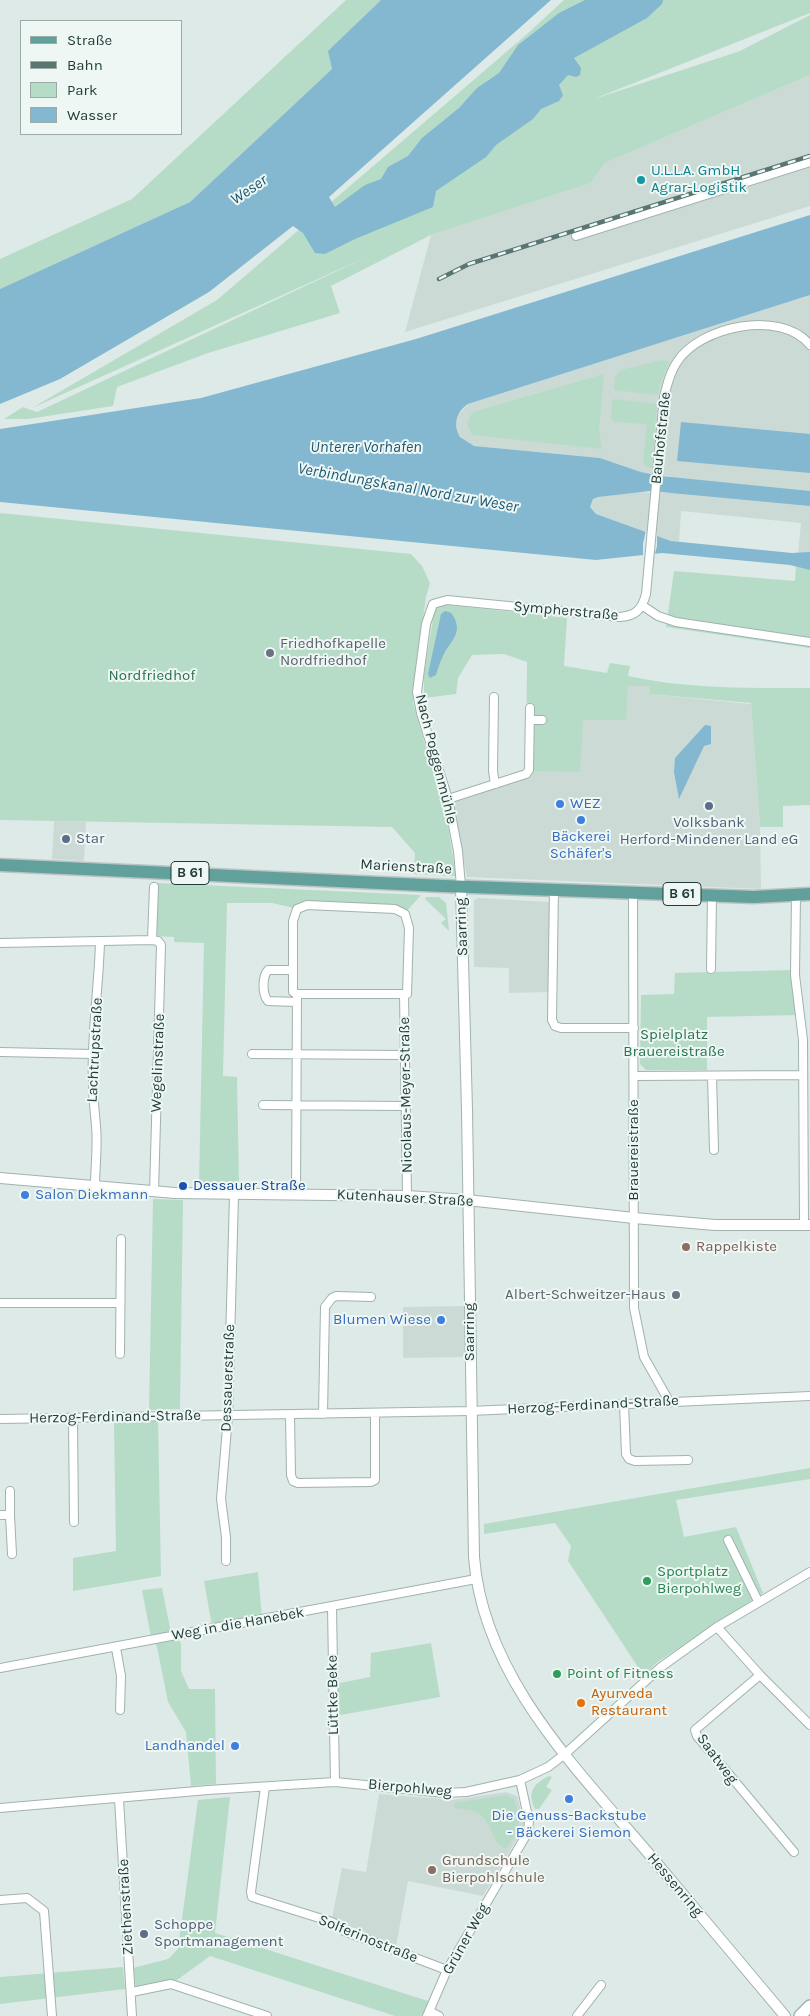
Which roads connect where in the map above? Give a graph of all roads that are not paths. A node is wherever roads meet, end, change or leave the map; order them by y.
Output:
1 (810, 162) edge
2 (576, 236) dead end
3 (810, 345) edge
4 (433, 604) joint
5 (643, 606) junction
6 (810, 642) edge
7 (494, 697) dead end
8 (530, 708) dead end
9 (531, 720) junction
10 (542, 720) dead end
11 (495, 784) junction
12 (448, 799) junction
13 (0, 865) edge
14 (154, 886) dead end
15 (461, 886) junction
16 (554, 889) junction
17 (633, 892) junction
18 (810, 894) edge
19 (712, 895) junction
20 (796, 895) junction
21 (152, 940) junction
22 (100, 942) junction
23 (0, 943) edge
24 (711, 969) dead end
25 (293, 970) junction
26 (404, 994) junction
27 (297, 998) junction
28 (634, 1028) junction
29 (806, 1040) edge
30 (0, 1052) edge
31 (93, 1054) junction
32 (252, 1054) dead end
33 (297, 1054) junction
34 (405, 1055) junction
35 (803, 1074) junction
36 (634, 1076) junction
37 (712, 1076) junction
38 (263, 1105) dead end
39 (807, 1105) edge
40 (296, 1106) junction
41 (406, 1106) junction
42 (714, 1150) dead end
43 (0, 1178) edge
44 (94, 1187) junction
45 (154, 1192) junction
46 (296, 1194) junction
47 (234, 1195) junction
48 (407, 1196) junction
49 (468, 1200) junction
50 (634, 1218) junction
51 (807, 1225) edge
52 (120, 1239) dead end
53 (371, 1297) dead end
54 (0, 1302) edge
55 (120, 1303) junction
56 (120, 1354) dead end
57 (810, 1396) edge
58 (669, 1401) junction
59 (624, 1404) junction
60 (470, 1411) junction
61 (375, 1413) junction
62 (290, 1414) junction
63 (323, 1414) junction
64 (228, 1416) junction
65 (73, 1418) junction
66 (0, 1419) edge
67 (688, 1460) dead end
68 (10, 1491) dead end
69 (0, 1515) edge
70 (10, 1515) junction
71 (74, 1522) dead end
72 (728, 1540) dead end
73 (12, 1554) dead end
74 (226, 1561) dead end
75 (810, 1572) edge
76 (476, 1579) junction
77 (758, 1601) junction
78 (332, 1607) junction
79 (717, 1627) junction
80 (116, 1648) junction
81 (0, 1668) edge
82 (760, 1675) junction
83 (120, 1710) dead end
84 (810, 1725) edge
85 (565, 1754) junction
86 (520, 1780) junction
87 (334, 1782) junction
88 (265, 1787) junction
89 (119, 1799) junction
90 (0, 1808) edge
91 (794, 1852) dead end
92 (0, 1900) edge
93 (447, 1970) junction
94 (602, 1985) dead end
95 (132, 1992) junction
96 (810, 2006) edge
97 (428, 2013) edge
98 (52, 2016) edge
99 (132, 2016) edge
100 (267, 2016) edge
101 (440, 2016) edge
102 (576, 2016) edge
103 (785, 2016) edge
104 (800, 2016) edge

1 - 2 street
3 - 5 street, Bauhofstraße
4 - 5 street, Sympherstraße
4 - 12 street, Nach Poggenmühle
5 - 6 street
7 - 11 street
8 - 9 street
9 - 10 street
9 - 11 street
11 - 12 street
12 - 15 street, Nach Poggenmühle
13 - 15 main road, Marienstraße / B 61
14 - 21 street
15 - 16 main road, Marienstraße / B 61
15 - 49 street, Saarring
16 - 17 main road, Marienstraße / B 61
16 - 28 street
17 - 19 main road, Marienstraße / B 61
17 - 28 street, Brauereistraße
18 - 20 main road, Marienstraße / B 61
19 - 20 main road, Marienstraße / B 61
19 - 24 street
20 - 29 street
21 - 22 street
21 - 45 street, Wegelinstraße
22 - 23 street
22 - 31 street, Lachtrupstraße
25 - 26 street, Nicolaus-Meyer-Straße
25 - 27 street
25 - 27 street
26 - 27 street
26 - 34 street, Nicolaus-Meyer-Straße
27 - 33 street
28 - 36 street, Brauereistraße
29 - 35 street
30 - 31 street
31 - 44 street, Lachtrupstraße
32 - 33 street
33 - 34 street
33 - 40 street
34 - 41 street, Nicolaus-Meyer-Straße
35 - 37 street
35 - 39 street
36 - 37 street
36 - 50 street, Brauereistraße
37 - 42 street
38 - 40 street
39 - 51 street
40 - 41 street
40 - 46 street
41 - 48 street, Nicolaus-Meyer-Straße
43 - 44 street, Kutenhauser Straße
44 - 45 street, Kutenhauser Straße
45 - 47 street, Kutenhauser Straße
46 - 47 street, Kutenhauser Straße
46 - 48 street, Kutenhauser Straße
47 - 64 street, Dessauerstraße
48 - 49 street, Kutenhauser Straße
49 - 50 street, Kutenhauser Straße
49 - 60 street, Saarring
50 - 51 street, Kutenhauser Straße
50 - 58 street, Brauereistraße
52 - 55 street
53 - 63 street
54 - 55 street
55 - 56 street
57 - 58 street, Herzog-Ferdinand-Straße
58 - 59 street, Herzog-Ferdinand-Straße
59 - 60 street, Herzog-Ferdinand-Straße
59 - 67 street
60 - 61 street, Herzog-Ferdinand-Straße
60 - 76 street, Saarring
61 - 62 street
61 - 63 street, Herzog-Ferdinand-Straße
62 - 63 street, Herzog-Ferdinand-Straße
62 - 64 street, Herzog-Ferdinand-Straße
64 - 65 street, Herzog-Ferdinand-Straße
64 - 74 street, Dessauerstraße
65 - 66 street, Herzog-Ferdinand-Straße
65 - 71 street
68 - 70 street
69 - 70 street
70 - 73 street
72 - 77 street
75 - 77 street, Bierpohlweg
76 - 78 street, Weg in die Hanebek
76 - 85 street, Saarring
77 - 79 street, Bierpohlweg
78 - 80 street, Weg in die Hanebek
78 - 87 street, Lüttke Beke
79 - 82 street
79 - 85 street, Bierpohlweg
80 - 81 street, Weg in die Hanebek
80 - 83 street
82 - 84 street
82 - 91 street, Saatweg
85 - 86 street, Bierpohlweg
85 - 103 street, Hessenring
86 - 87 street, Bierpohlweg
86 - 93 street, Grüner Weg
87 - 88 street, Bierpohlweg
88 - 89 street, Bierpohlweg
88 - 93 street, Solferinostraße
89 - 90 street, Bierpohlweg
89 - 95 street, Ziethenstraße
92 - 98 street
93 - 97 street, Grüner Weg
94 - 102 street
95 - 99 street, Ziethenstraße
95 - 100 street
96 - 104 main road
97 - 101 street

